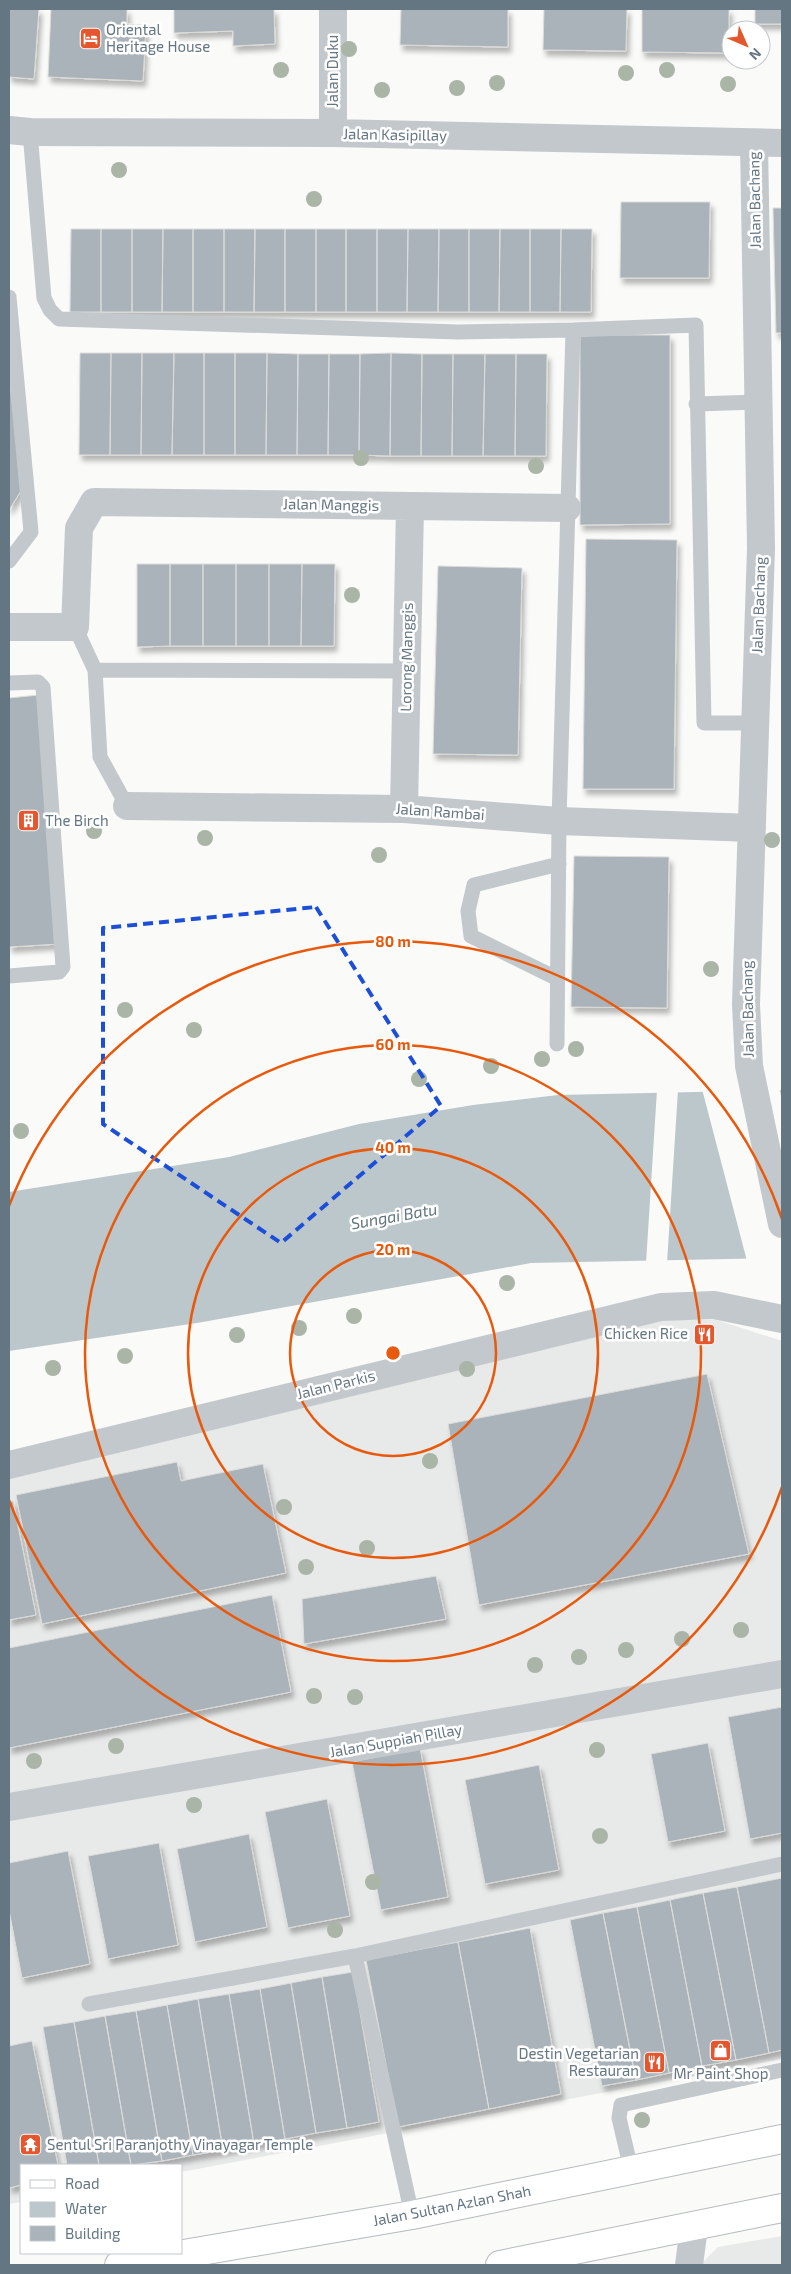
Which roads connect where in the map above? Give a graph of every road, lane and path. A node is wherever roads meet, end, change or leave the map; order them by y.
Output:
1 (333, 9) edge
2 (19, 131) edge
3 (333, 133) junction
4 (754, 143) junction
5 (782, 143) edge
6 (9, 297) edge
7 (10, 321) edge
8 (573, 330) junction
9 (758, 402) junction
10 (696, 404) junction
11 (410, 506) junction
12 (567, 508) junction
13 (772, 548) edge
14 (9, 561) edge
15 (75, 626) junction
16 (9, 627) edge
17 (95, 670) junction
18 (407, 671) junction
19 (9, 683) edge
20 (755, 723) junction
21 (127, 806) joint
22 (404, 809) junction
23 (559, 821) junction
24 (752, 828) junction
25 (558, 864) junction
26 (9, 976) edge
27 (558, 979) junction
28 (557, 1044) dead end
29 (782, 1224) edge
30 (782, 1318) edge
31 (9, 1464) edge
32 (782, 1674) edge
33 (9, 1807) edge
34 (782, 1864) edge
35 (355, 1956) junction
36 (89, 2004) dead end
37 (782, 2070) edge
38 (782, 2139) edge
39 (631, 2169) junction
40 (782, 2208) edge
41 (412, 2215) junction
42 (694, 2227) junction
43 (120, 2265) edge
44 (500, 2265) edge
45 (689, 2265) edge

1 - 3 street, Jalan Duku
2 - 3 street, Jalan Kasipillay
2 - 8 lane
3 - 4 street, Jalan Kasipillay
4 - 5 street, Jalan Kasipillay
4 - 9 street, Jalan Bachang
6 - 7 lane
7 - 14 lane
8 - 10 lane
8 - 12 lane
9 - 10 lane
9 - 13 street, Jalan Bachang
10 - 20 lane
11 - 12 street, Jalan Manggis
11 - 15 street, Jalan Manggis
11 - 18 street, Lorong Manggis
12 - 23 lane
13 - 20 street, Jalan Bachang
15 - 16 street
15 - 17 lane
17 - 18 lane
17 - 21 lane
18 - 22 street, Lorong Manggis
19 - 26 lane
20 - 24 street, Jalan Bachang
21 - 22 street, Jalan Rambai
22 - 23 street, Jalan Rambai
23 - 24 street, Jalan Rambai
23 - 25 lane
24 - 29 street, Jalan Bachang
25 - 27 lane
25 - 27 lane
27 - 28 lane
30 - 31 street, Jalan Parkis
32 - 33 street, Jalan Suppiah Pillay
34 - 35 lane
35 - 36 lane
35 - 41 lane
37 - 39 lane
38 - 39 main road, Jalan Sultan Azlan Shah
39 - 41 main road, Jalan Sultan Azlan Shah
40 - 42 main road
41 - 43 main road, Jalan Sultan Azlan Shah
42 - 44 main road
42 - 45 street

